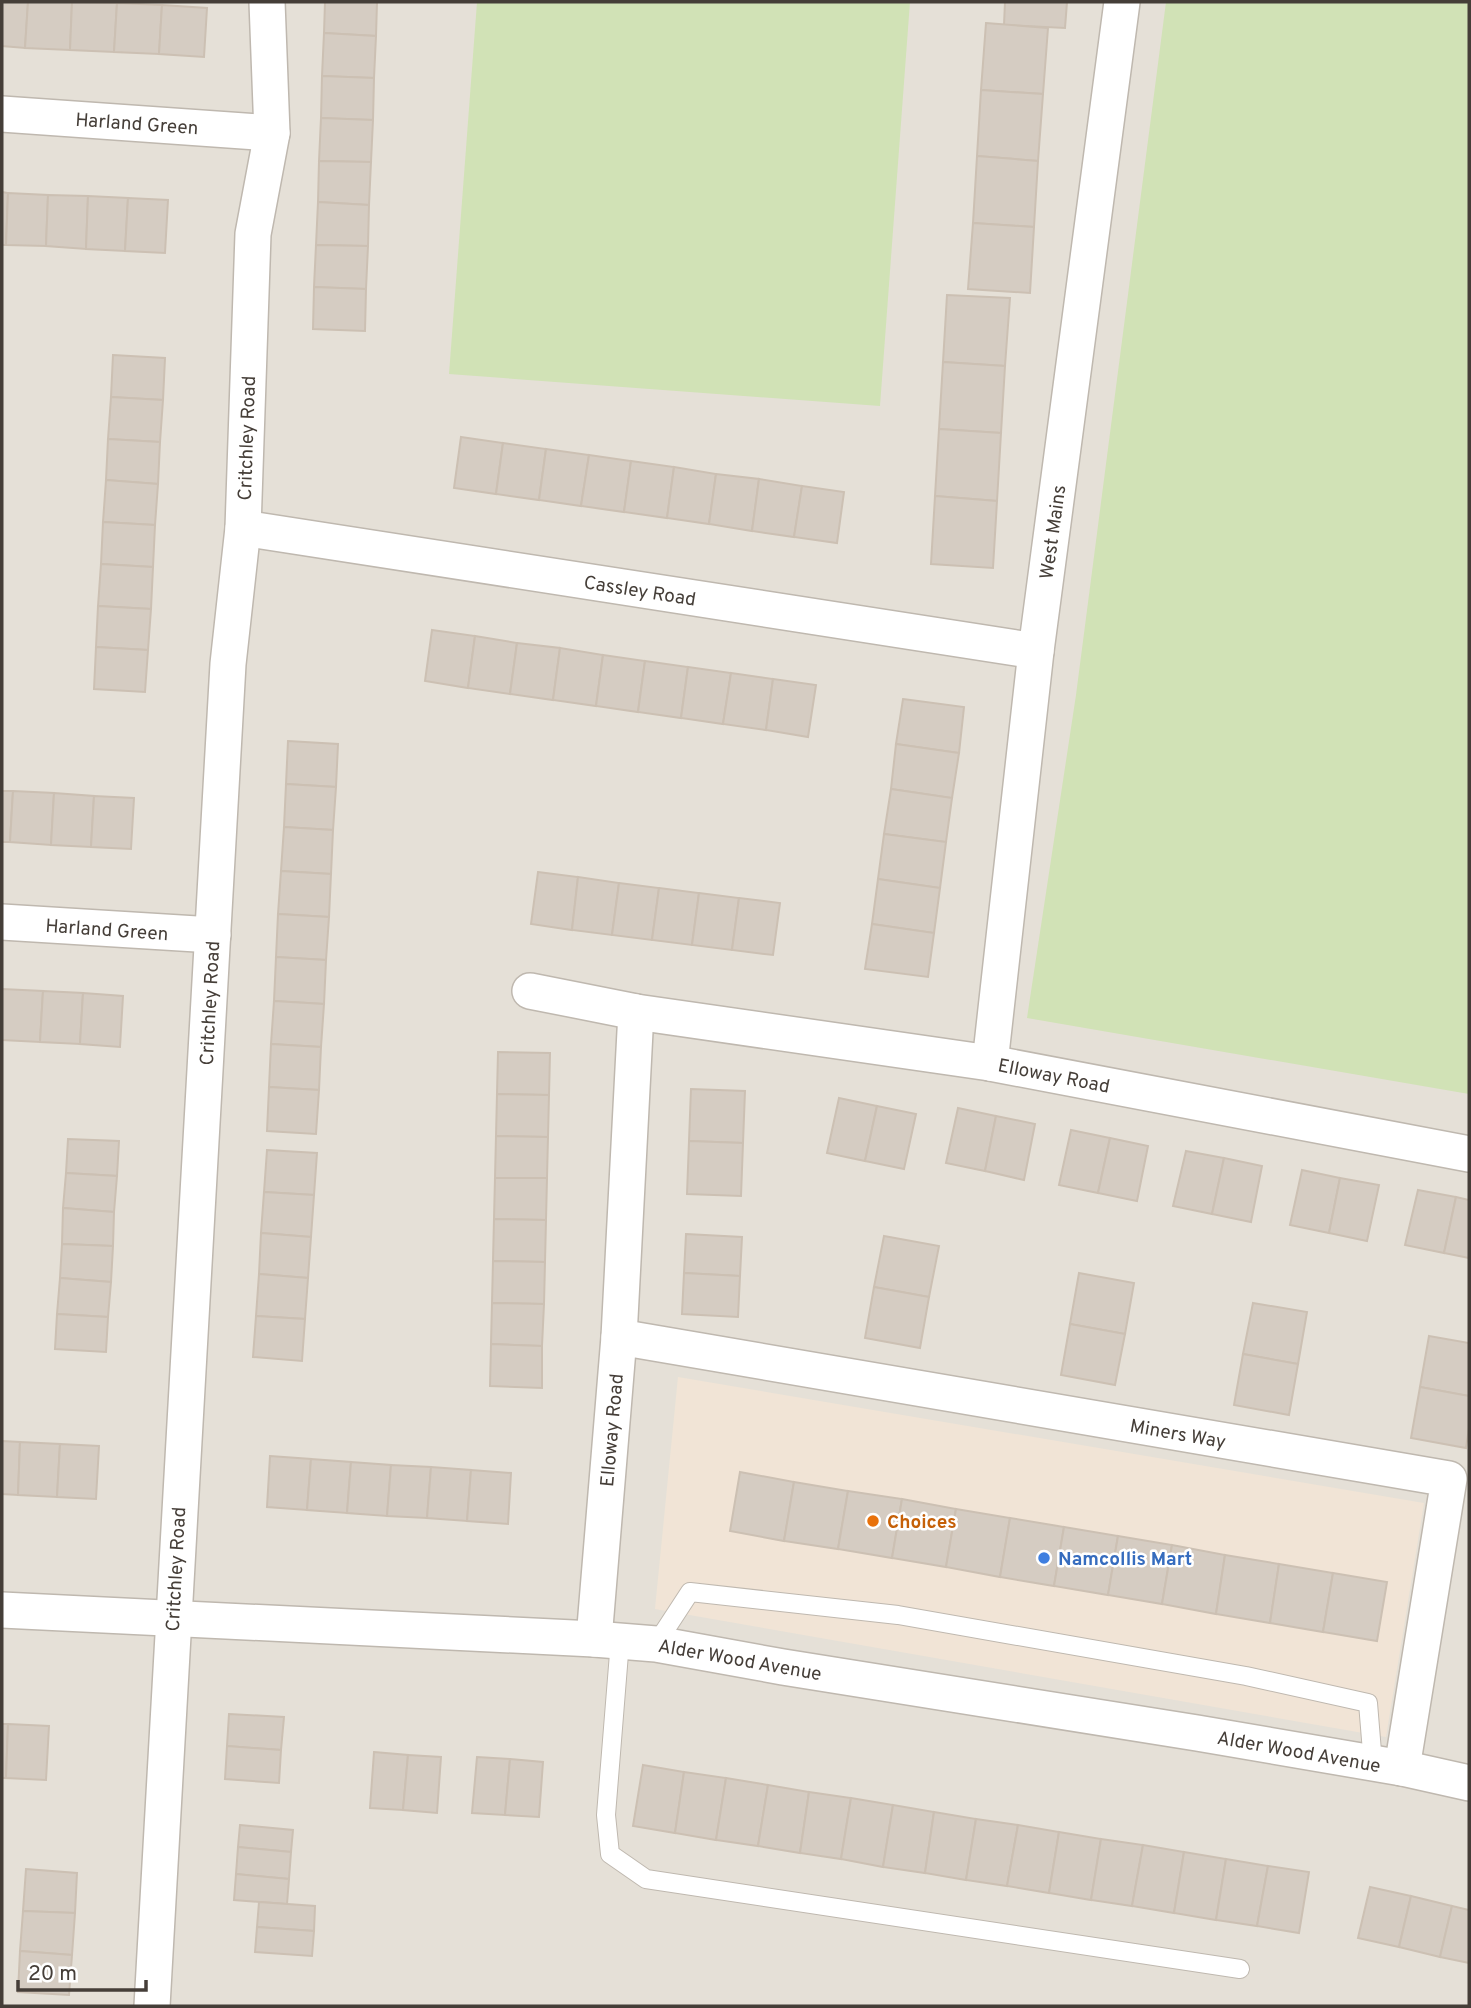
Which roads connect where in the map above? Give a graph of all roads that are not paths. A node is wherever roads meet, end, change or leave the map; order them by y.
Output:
1 (267, 2) edge
2 (1122, 2) edge
3 (2, 114) edge
4 (272, 133) junction
5 (243, 528) junction
6 (1036, 651) junction
7 (2, 922) edge
8 (213, 935) junction
9 (530, 991) dead end
10 (636, 1012) junction
11 (990, 1063) junction
12 (1469, 1154) edge
13 (619, 1337) junction
14 (2, 1609) edge
15 (172, 1618) junction
16 (607, 1640) junction
17 (656, 1644) junction
18 (1387, 1766) junction
19 (1469, 1783) edge
20 (1240, 1969) dead end
21 (152, 2006) edge

1 - 4 street, Critchley Road
2 - 6 street, West Mains
3 - 4 street, Harland Green
4 - 5 street, Critchley Road
5 - 6 street, Cassley Road
5 - 8 street, Critchley Road
6 - 11 street, West Mains
7 - 8 street, Harland Green
8 - 15 street, Critchley Road
9 - 10 street, Elloway Road
10 - 11 street, Elloway Road
10 - 13 street, Elloway Road
11 - 12 street, Elloway Road
13 - 16 street, Elloway Road
13 - 18 street, Miners Way
14 - 15 street, Alder Wood Avenue
15 - 16 street, Alder Wood Avenue
15 - 21 street, Critchley Road
16 - 17 street, Alder Wood Avenue
16 - 20 lane
17 - 18 street, Alder Wood Avenue
17 - 18 lane
18 - 19 street, Alder Wood Avenue

